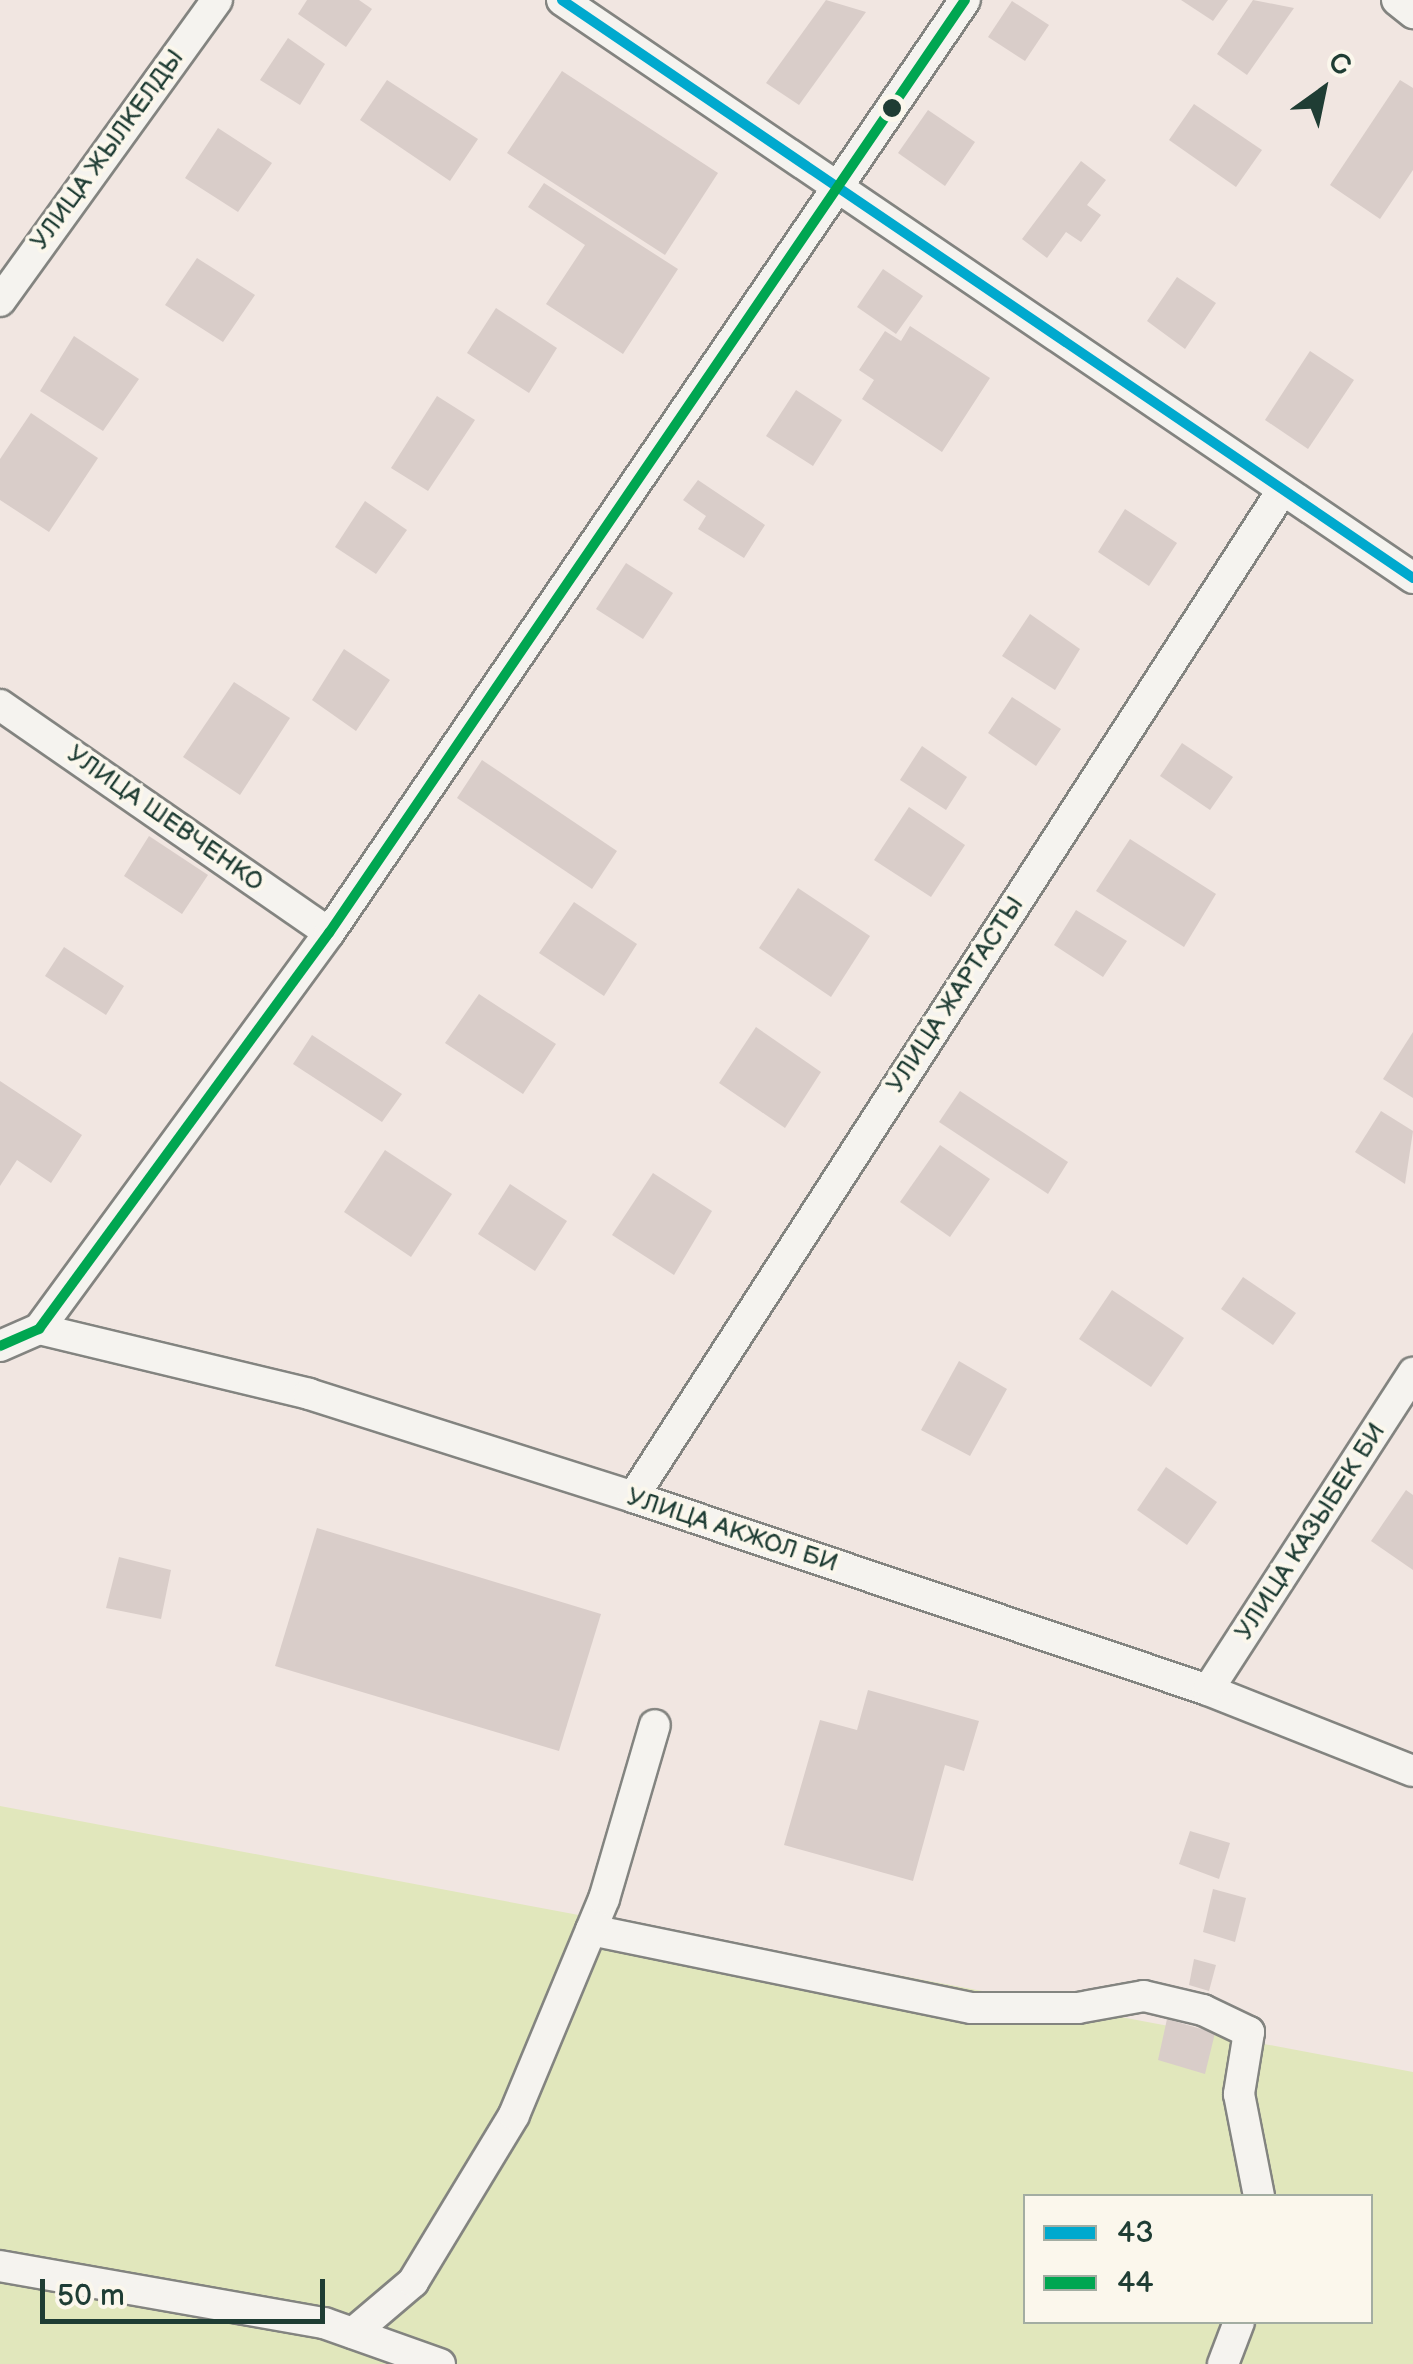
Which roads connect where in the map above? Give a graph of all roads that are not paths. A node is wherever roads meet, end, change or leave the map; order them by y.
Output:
1 (217, 0) edge
2 (562, 0) edge
3 (964, 0) edge
4 (1397, 0) edge
5 (1413, 13) edge
6 (835, 179) junction
7 (0, 300) edge
8 (1280, 494) junction
9 (1413, 578) edge
10 (0, 705) edge
11 (330, 933) junction
12 (39, 1329) junction
13 (0, 1346) edge
14 (1413, 1373) edge
15 (632, 1497) junction
16 (1208, 1690) junction
17 (655, 1725) dead end
18 (1413, 1771) edge
19 (591, 1930) junction
20 (1259, 2194) edge
21 (0, 2266) edge
22 (1238, 2324) edge
23 (352, 2333) junction
24 (440, 2364) edge
25 (1223, 2364) edge

1 - 7 street, УЛИЦА ЖЫЛКЕЛДЫ
2 - 6 street
3 - 6 street
4 - 5 street
6 - 8 street
6 - 11 street
8 - 9 street
8 - 15 street, УЛИЦА ЖАРТАСТЫ
10 - 11 street, УЛИЦА ШЕВЧЕНКО
11 - 12 street
12 - 13 street
12 - 15 street, УЛИЦА АКЖОЛ БИ
14 - 16 street, УЛИЦА КАЗЫБЕК БИ
15 - 16 street, УЛИЦА АКЖОЛ БИ
16 - 18 street, УЛИЦА АКЖОЛ БИ
17 - 19 street
19 - 20 street
19 - 23 street
21 - 23 street
22 - 25 street
23 - 24 street

